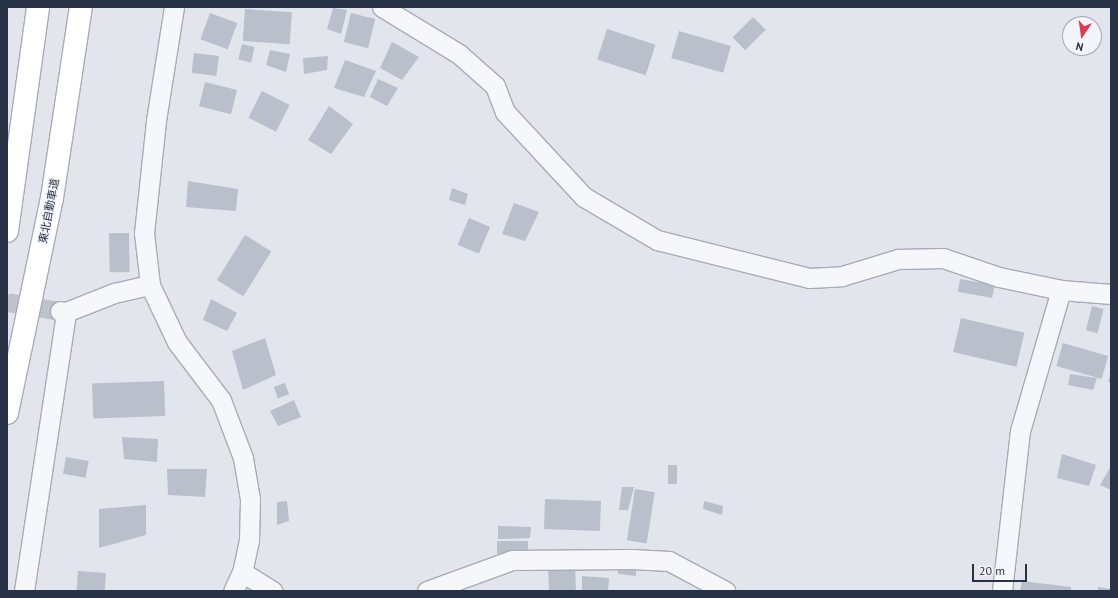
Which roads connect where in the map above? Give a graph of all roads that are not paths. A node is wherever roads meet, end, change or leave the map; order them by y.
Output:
1 (38, 7) edge
2 (81, 7) edge
3 (174, 7) edge
4 (382, 7) edge
5 (408, 14) edge
6 (7, 231) edge
7 (150, 285) junction
8 (1061, 290) junction
9 (1111, 294) edge
10 (7, 413) edge
11 (242, 572) junction
12 (24, 591) edge
13 (233, 591) edge
14 (272, 591) edge
15 (427, 591) edge
16 (725, 591) edge
17 (1002, 591) edge

1 - 6 highway
2 - 10 highway, 東北自動車道
3 - 7 street
4 - 5 street
5 - 8 street
7 - 11 street
7 - 12 street
8 - 9 street
8 - 17 street
11 - 13 street
11 - 14 street
15 - 16 street

